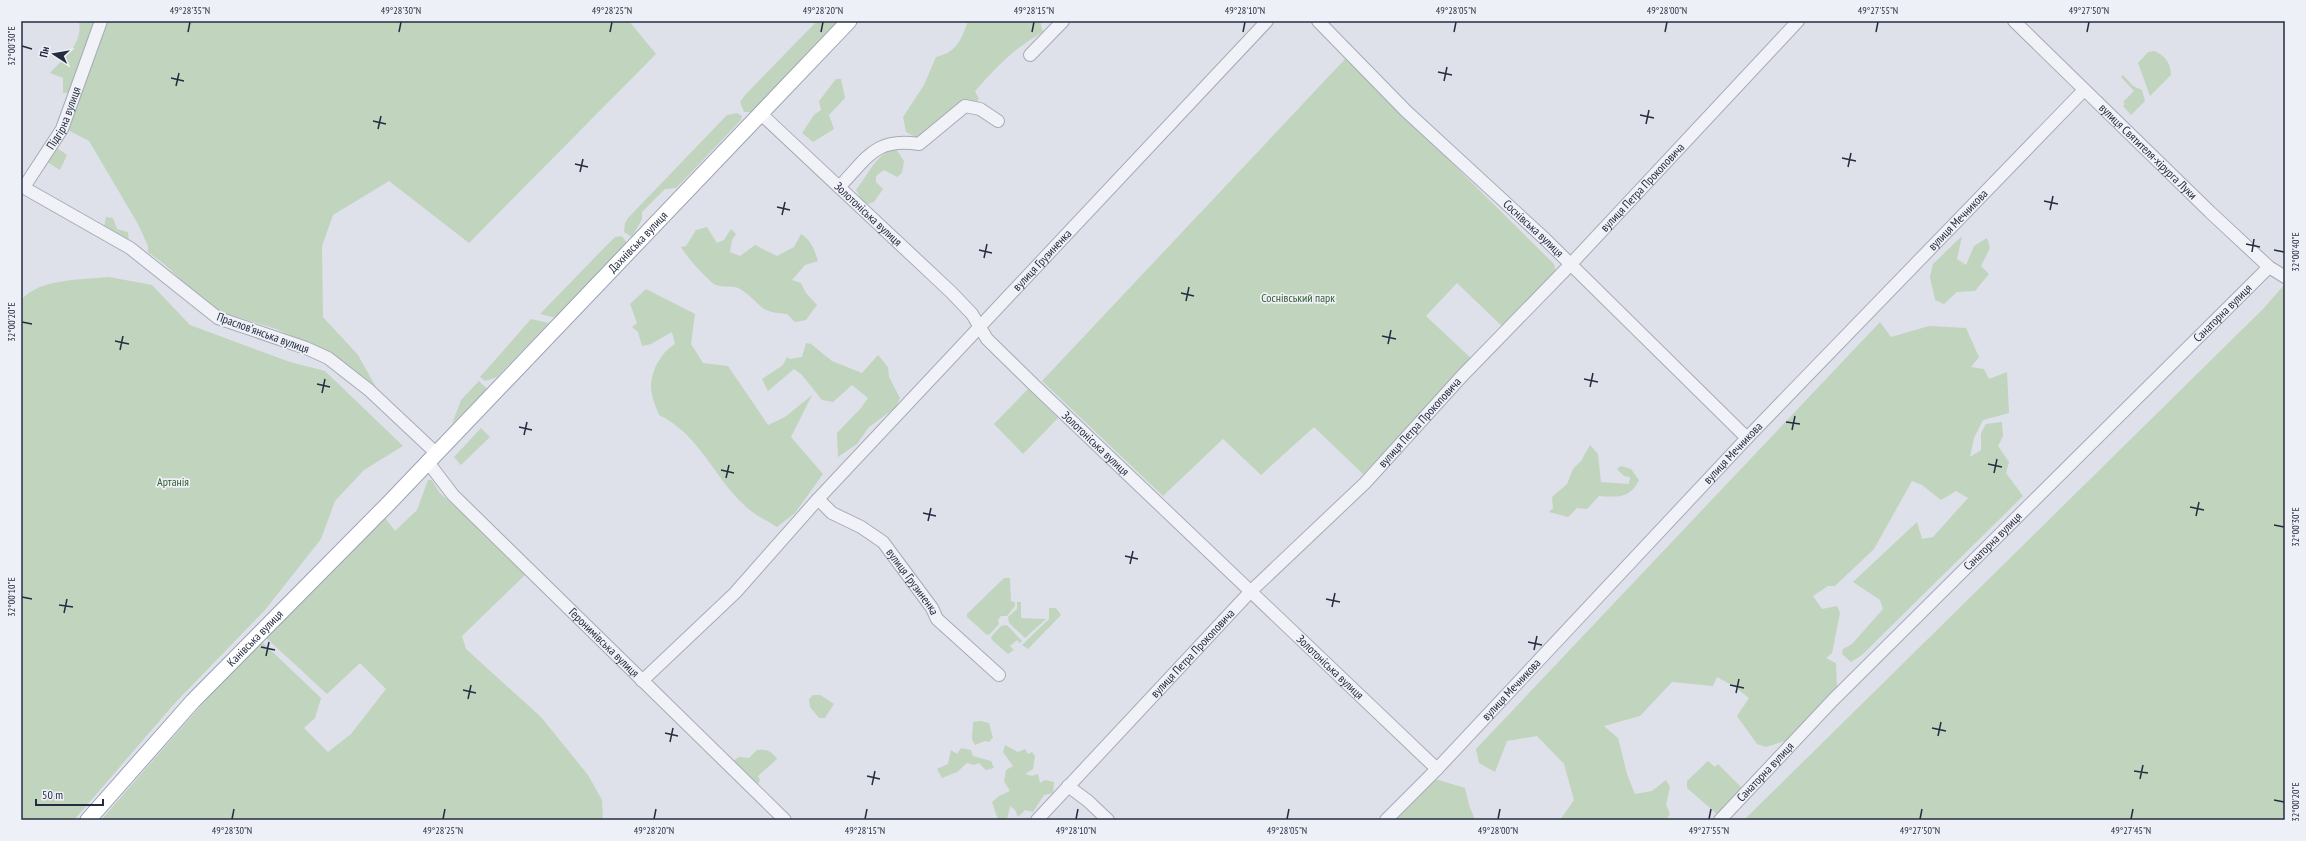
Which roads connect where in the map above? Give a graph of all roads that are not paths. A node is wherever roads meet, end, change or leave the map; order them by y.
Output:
1 (100, 21) edge
2 (849, 21) edge
3 (1063, 21) edge
4 (1267, 21) edge
5 (1318, 21) edge
6 (1798, 21) edge
7 (2014, 21) edge
8 (1030, 55) dead end
9 (2084, 90) junction
10 (760, 113) junction
11 (998, 122) dead end
12 (22, 186) edge
13 (839, 187) junction
14 (1570, 265) junction
15 (2280, 272) edge
16 (979, 327) junction
17 (1747, 438) junction
18 (431, 457) junction
19 (818, 499) junction
20 (1250, 592) junction
21 (999, 675) dead end
22 (642, 681) junction
23 (1437, 769) junction
24 (1068, 786) junction
25 (88, 820) edge
26 (785, 820) edge
27 (1037, 820) edge
28 (1108, 820) edge
29 (1386, 820) edge
30 (1720, 820) edge

1 - 12 street, Підгірна вулиця
2 - 10 main road, Дахнівська вулиця
3 - 8 street
4 - 16 street, вулиця Грузиненка
5 - 14 street, Соснівська вулиця
6 - 14 street, вулиця Петра Прокоповича
7 - 9 street, вулиця Святителя-хірурга Луки
9 - 15 street, вулиця Святителя-хірурга Луки
9 - 17 street, вулиця Мечникова
10 - 13 street, Золотоніська вулиця
10 - 18 main road, Дахнівська вулиця
11 - 13 street
12 - 18 street, Прасловʼянська вулиця
13 - 16 street, Золотоніська вулиця
14 - 17 street, Соснівська вулиця
14 - 20 street, вулиця Петра Прокоповича
15 - 30 street, Санаторна вулиця
16 - 19 street, вулиця Грузиненка
16 - 20 street, Золотоніська вулиця
17 - 23 street, вулиця Мечникова
18 - 22 street, Геронимівська вулиця
18 - 25 main road, Канівська вулиця
19 - 21 street, вулиця Грузиненка
19 - 22 street, вулиця Грузиненка
20 - 23 street, Золотоніська вулиця
20 - 24 street, вулиця Петра Прокоповича
22 - 26 street, Геронимівська вулиця
23 - 29 street, вулиця Мечникова
24 - 27 street, вулиця Петра Прокоповича
24 - 28 street

